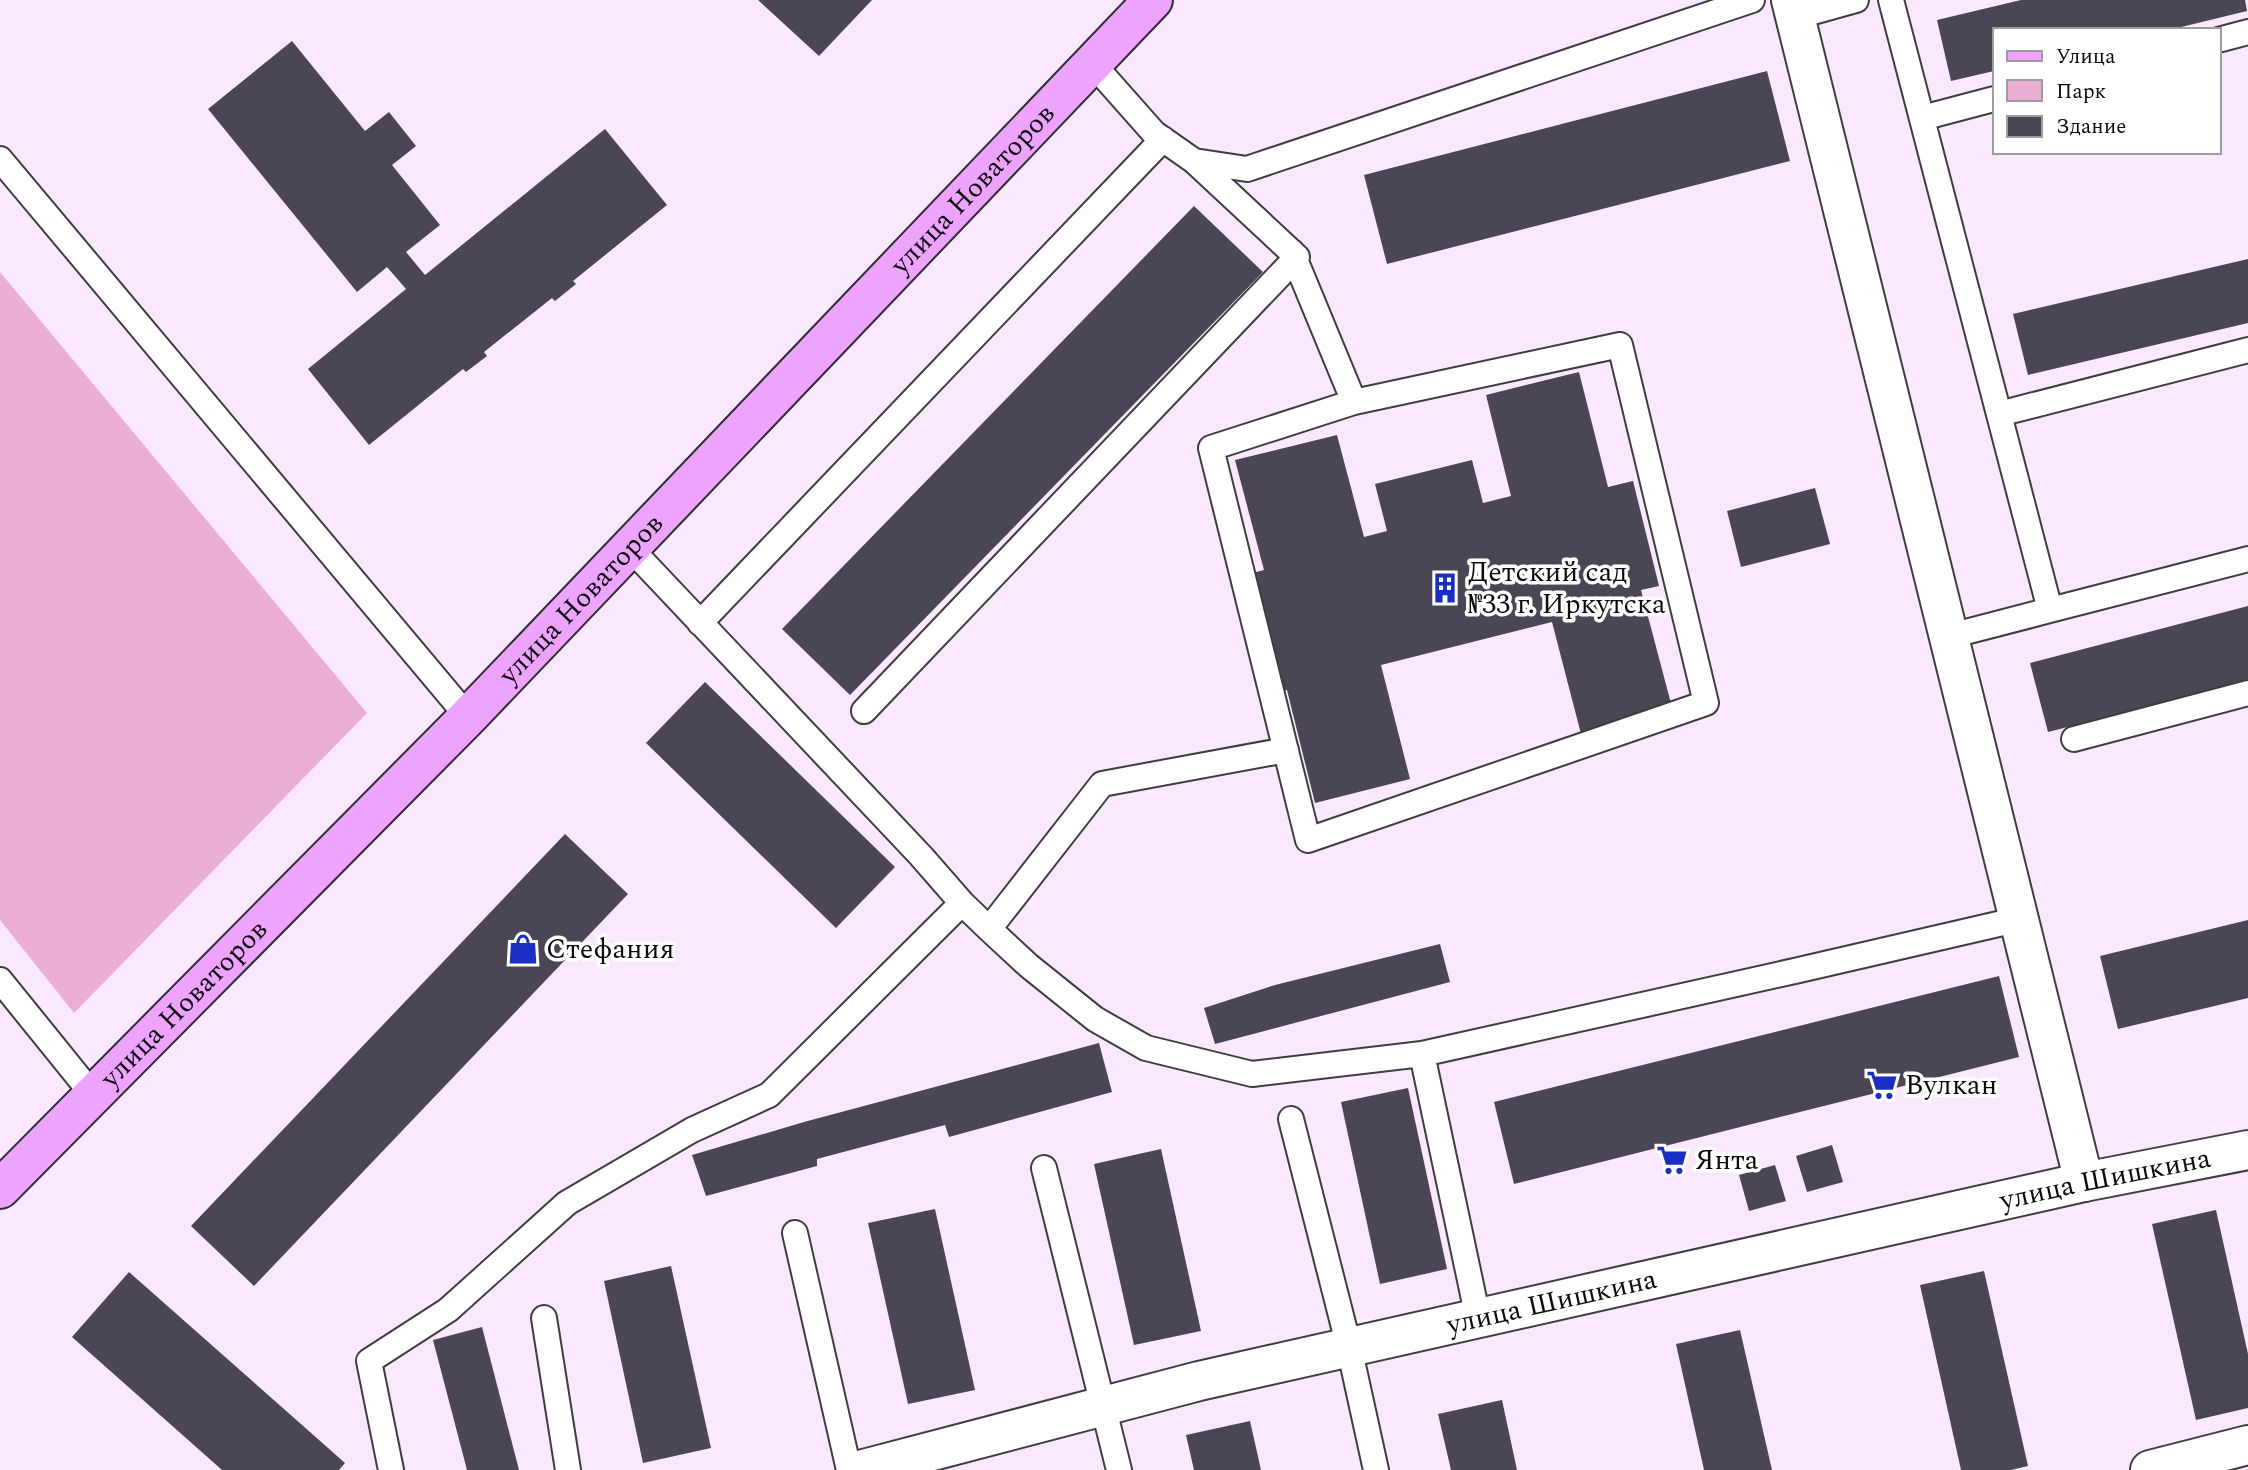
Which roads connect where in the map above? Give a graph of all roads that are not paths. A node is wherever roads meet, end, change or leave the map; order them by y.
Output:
1 (1153, 0) edge
2 (1752, 0) edge
3 (1856, 0) edge
4 (1891, 0) edge
5 (1793, 8) edge
6 (2248, 32) edge
7 (2220, 39) edge
8 (1092, 63) junction
9 (1993, 99) edge
10 (1922, 118) junction
11 (1163, 139) junction
12 (0, 159) edge
13 (1194, 161) junction
14 (1292, 252) junction
15 (2248, 350) edge
16 (1354, 402) junction
17 (1999, 414) junction
18 (630, 548) junction
19 (2248, 559) edge
20 (2050, 610) junction
21 (700, 623) junction
22 (1950, 636) junction
23 (2248, 693) edge
24 (864, 711) dead end
25 (468, 718) junction
26 (2074, 738) dead end
27 (1286, 750) junction
28 (962, 903) junction
29 (2020, 919) junction
30 (989, 929) junction
31 (0, 980) edge
32 (1423, 1054) junction
33 (93, 1095) junction
34 (1291, 1119) dead end
35 (2248, 1150) edge
36 (1044, 1168) dead end
37 (2084, 1182) junction
38 (0, 1189) edge
39 (795, 1233) dead end
40 (544, 1318) dead end
41 (1478, 1318) junction
42 (1349, 1347) junction
43 (1104, 1406) junction
44 (2248, 1445) edge
45 (391, 1470) edge
46 (568, 1470) edge
47 (849, 1470) edge
48 (860, 1470) edge
49 (1119, 1470) edge
50 (1376, 1470) edge
51 (2150, 1470) edge

1 - 8 main road, улица Новаторов
2 - 13 lane
3 - 5 lane
4 - 10 lane
5 - 22 street
6 - 7 lane
8 - 11 lane
8 - 18 main road, улица Новаторов
9 - 10 lane
10 - 17 lane
11 - 13 lane
11 - 21 lane
12 - 25 lane
13 - 14 lane
14 - 16 lane
14 - 24 lane
15 - 17 lane
16 - 27 lane
16 - 27 lane
17 - 20 lane
18 - 21 lane
18 - 25 main road, улица Новаторов
19 - 20 lane
20 - 22 lane
21 - 28 lane
22 - 29 street
23 - 26 lane
25 - 33 main road, улица Новаторов
27 - 30 lane
28 - 30 lane
28 - 45 lane
29 - 32 lane
29 - 37 street
30 - 32 lane
31 - 33 lane
32 - 41 lane
33 - 38 main road, улица Новаторов
34 - 42 lane
35 - 37 street, улица Шишкина
36 - 43 lane
37 - 41 street, улица Шишкина
39 - 47 lane
40 - 46 lane
41 - 42 street, улица Шишкина
42 - 43 street, улица Шишкина
42 - 50 lane
43 - 48 street, улица Шишкина
43 - 49 lane
44 - 51 street

